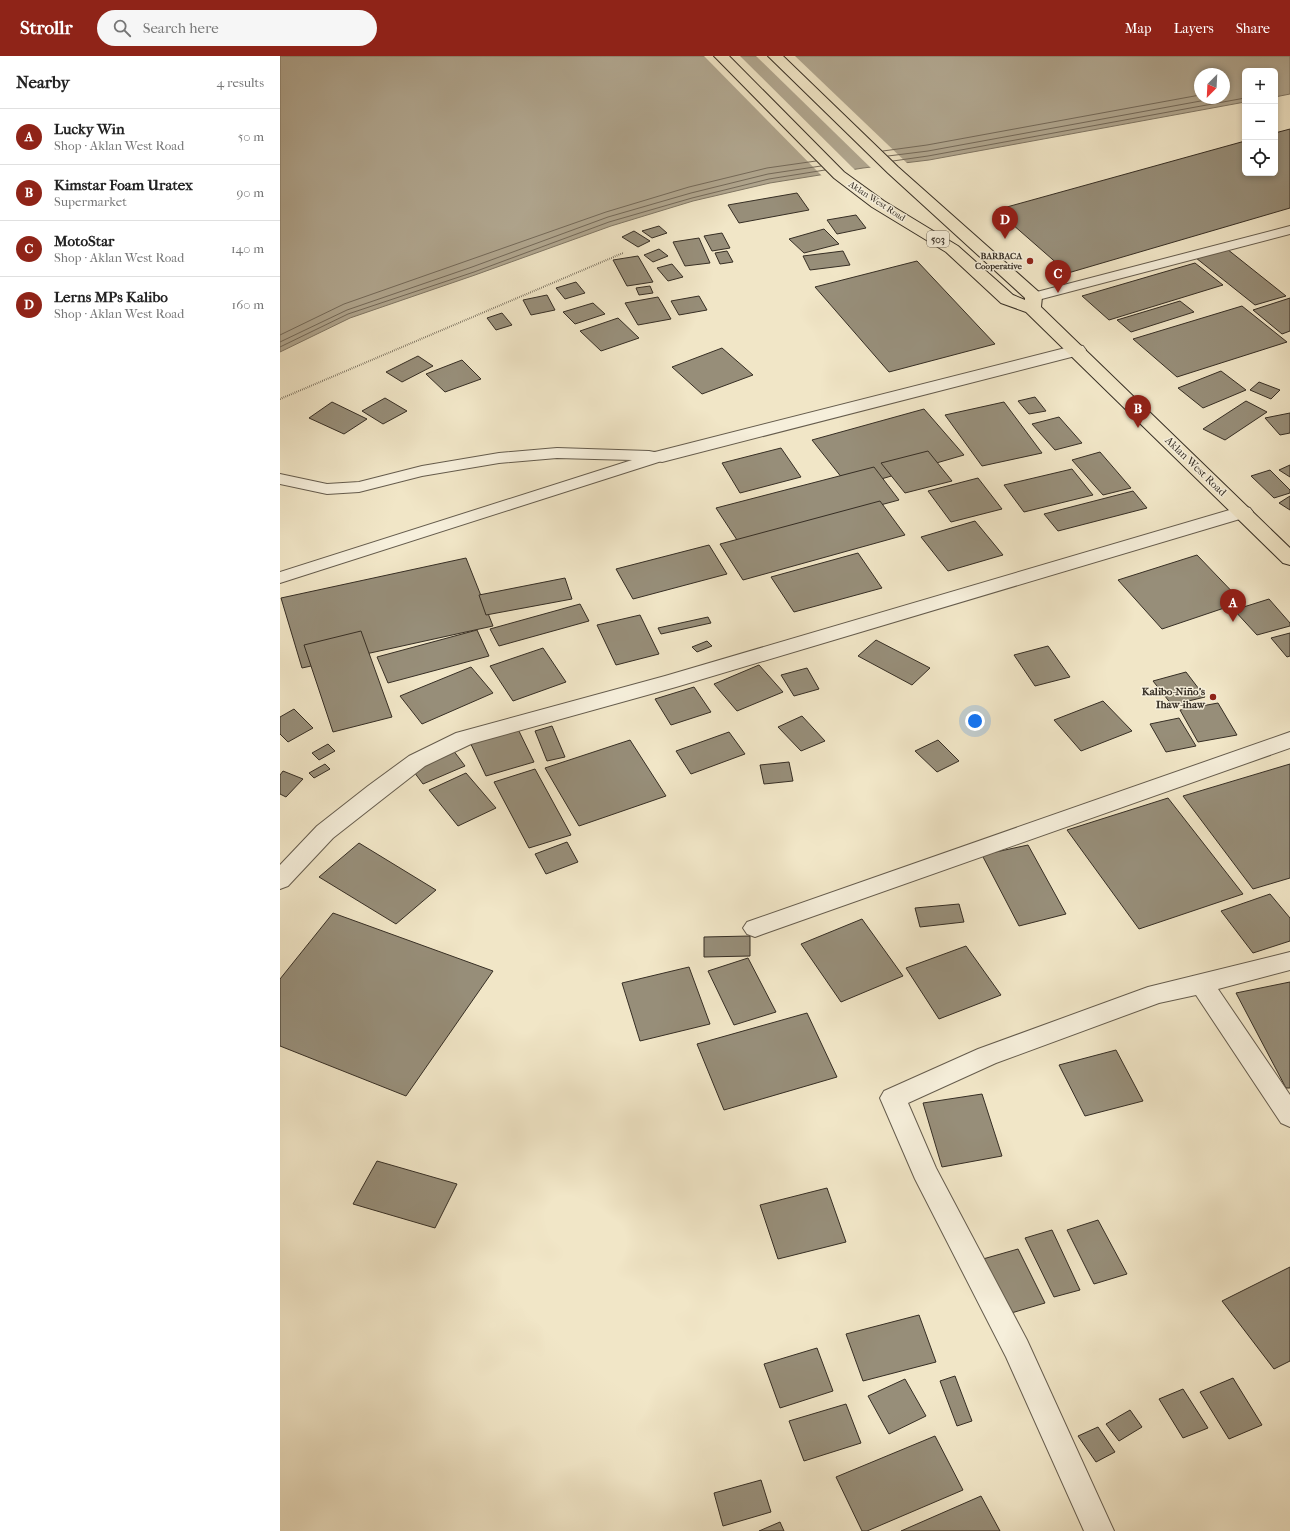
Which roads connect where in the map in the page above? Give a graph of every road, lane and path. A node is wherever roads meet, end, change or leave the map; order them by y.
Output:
1 (721, 56) edge
2 (775, 56) edge
3 (1290, 230) edge
4 (623, 253) dead end
5 (1033, 303) junction
6 (1077, 350) junction
7 (280, 399) edge
8 (662, 456) junction
9 (280, 479) edge
10 (1242, 512) junction
11 (1290, 559) edge
12 (280, 578) edge
13 (1290, 740) edge
14 (280, 880) edge
15 (755, 928) dead end
16 (1290, 961) edge
17 (1202, 984) junction
18 (1290, 1116) edge
19 (1098, 1531) edge

1 - 5 main road, Aklan West Road / 503
2 - 5 main road, Aklan West Road / 503
3 - 5 lane
4 - 7 path
5 - 6 main road, Aklan West Road / 503
6 - 8 street
6 - 10 main road, Aklan West Road / 503
8 - 9 lane
8 - 12 lane
10 - 11 main road, Aklan West Road / 503
10 - 14 street
13 - 15 street
16 - 17 street
17 - 18 street
17 - 19 street

